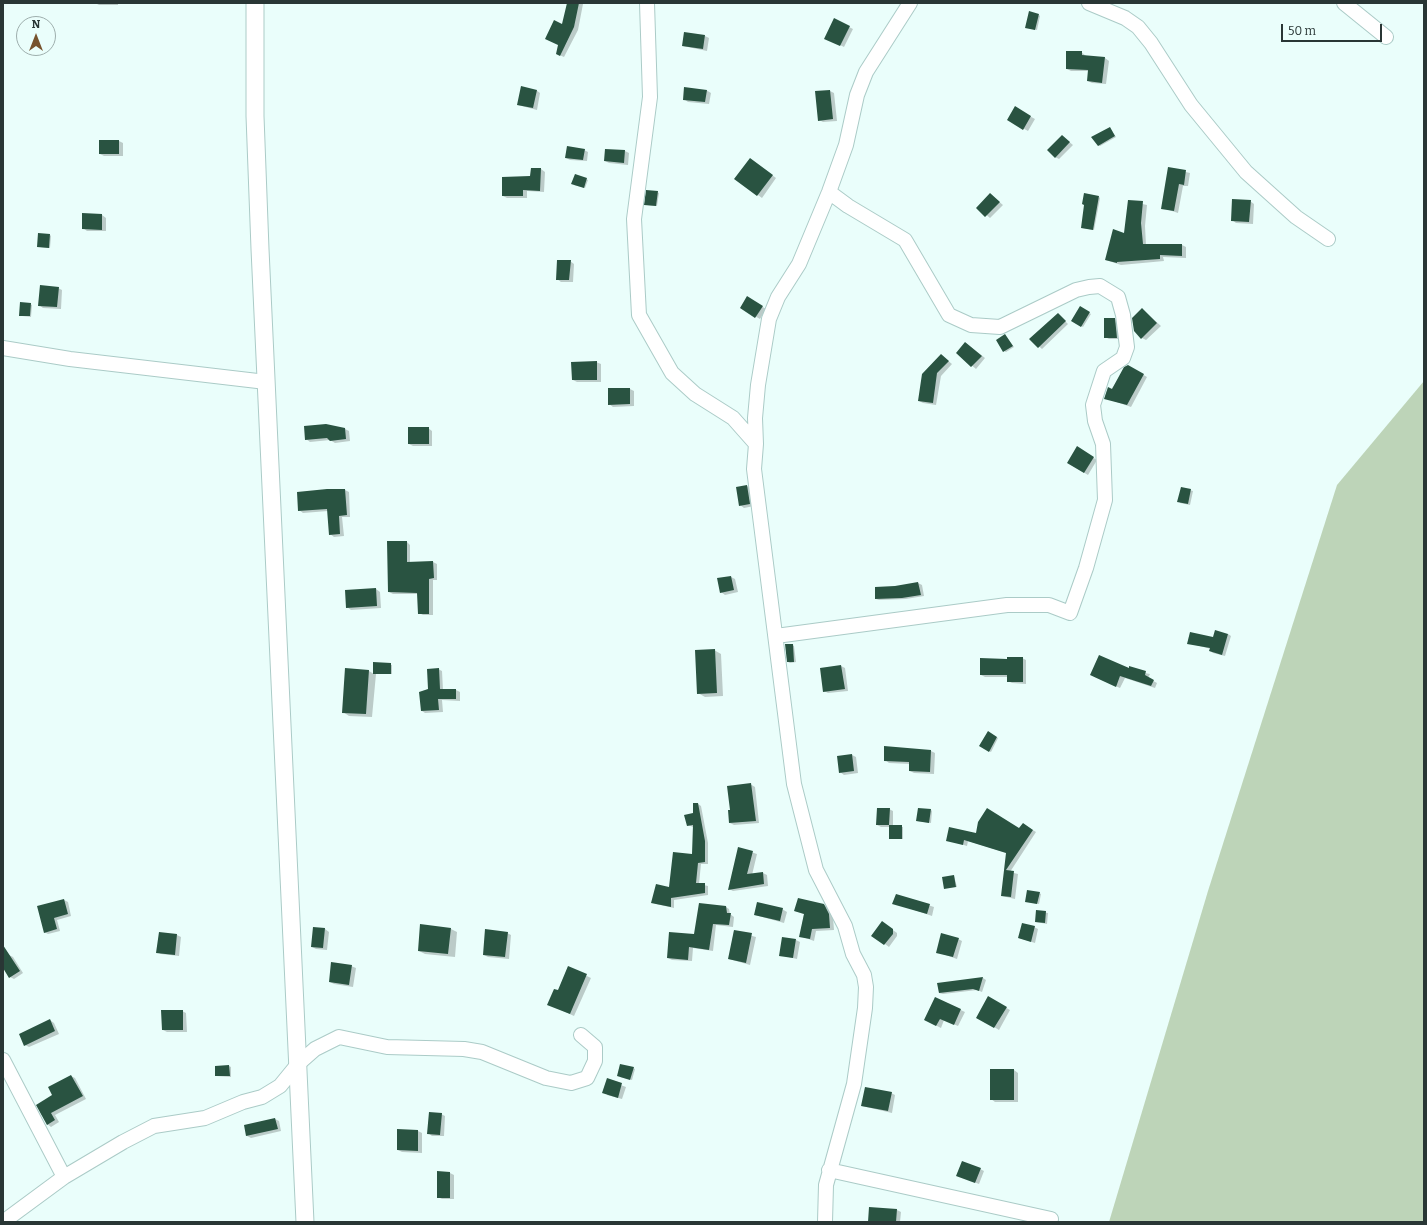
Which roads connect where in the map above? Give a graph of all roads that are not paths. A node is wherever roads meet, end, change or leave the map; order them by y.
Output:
1 (255, 3) edge
2 (647, 3) edge
3 (910, 3) edge
4 (1088, 3) edge
5 (1344, 3) edge
6 (1386, 36) dead end
7 (829, 192) junction
8 (1328, 239) dead end
9 (3, 348) edge
10 (266, 382) junction
11 (756, 444) junction
12 (776, 636) junction
13 (581, 1035) dead end
14 (3, 1060) edge
15 (298, 1064) junction
16 (829, 1170) junction
17 (64, 1176) junction
18 (1051, 1219) dead end
19 (3, 1222) edge
20 (305, 1222) edge
21 (824, 1222) edge

1 - 10 street
2 - 11 street
3 - 7 street
4 - 8 street
5 - 6 street
7 - 11 street
7 - 12 street
9 - 10 street
10 - 15 street
11 - 12 street
12 - 16 street
13 - 15 street
14 - 17 street
15 - 17 street
15 - 20 street
16 - 18 street
16 - 21 street
17 - 19 street

